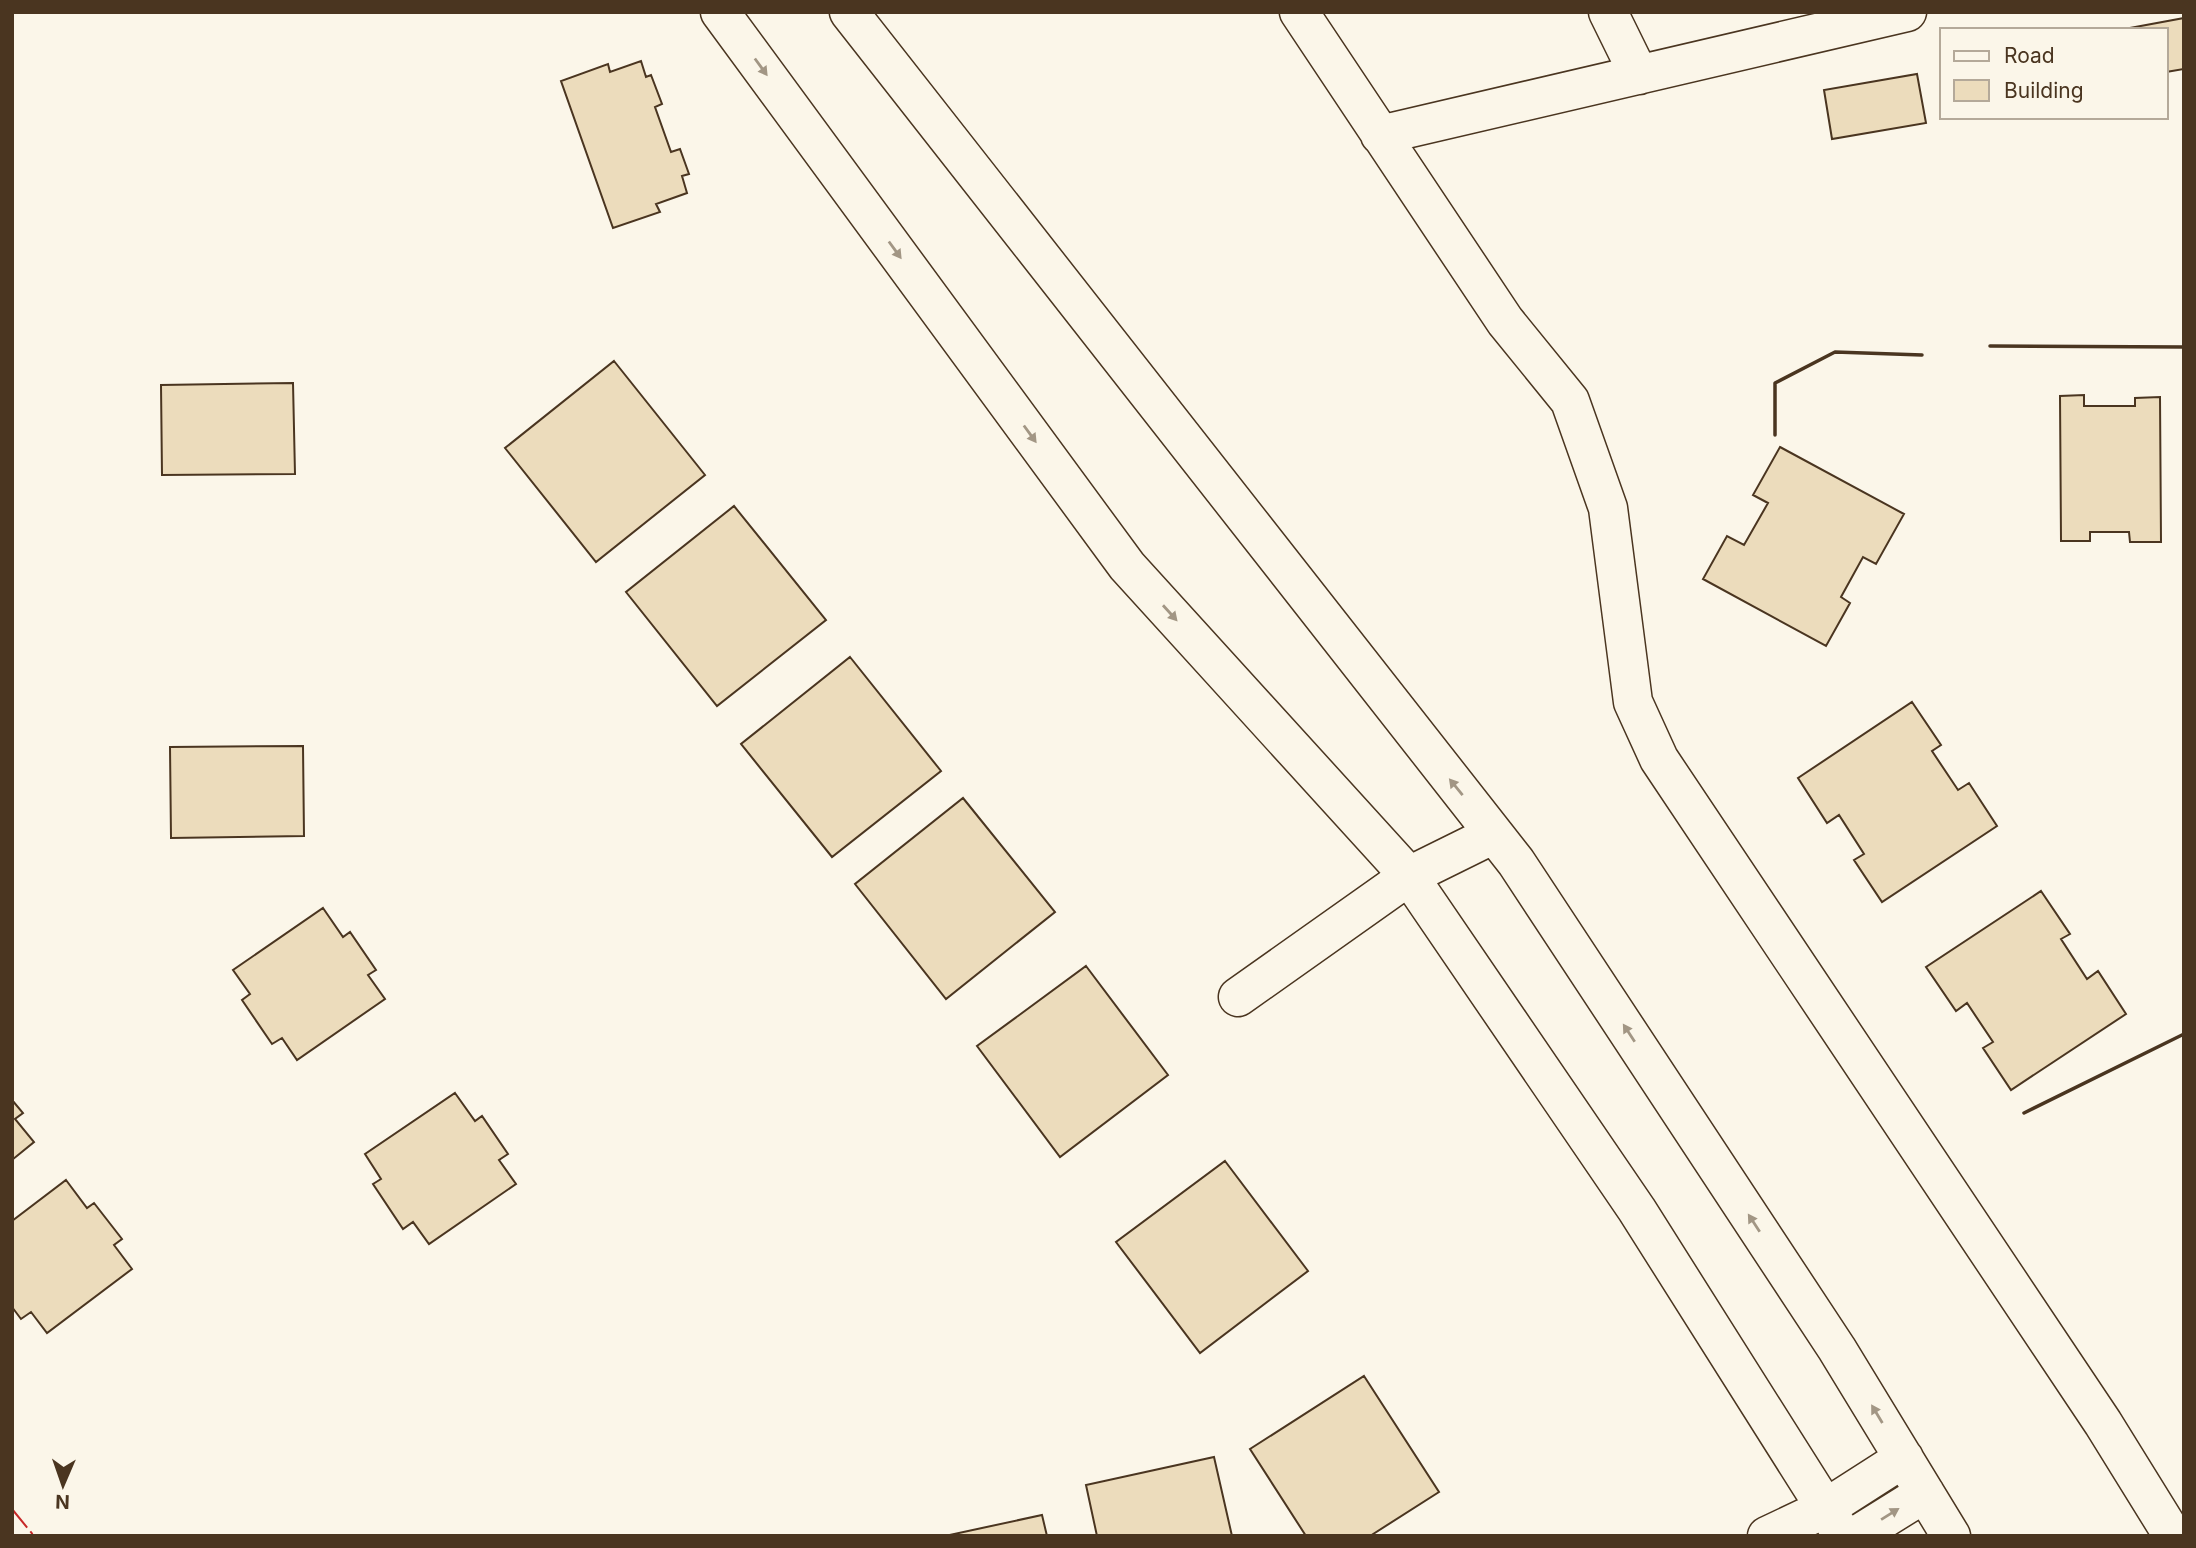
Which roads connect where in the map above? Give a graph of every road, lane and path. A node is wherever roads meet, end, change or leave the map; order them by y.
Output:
1 (720, 12) edge
2 (849, 12) edge
3 (1299, 12) edge
4 (1608, 12) edge
5 (1908, 12) edge
6 (1639, 75) junction
7 (1380, 135) junction
8 (1494, 834) junction
9 (1409, 876) junction
10 (1238, 997) dead end
11 (1904, 1458) junction
12 (1925, 1493) junction
13 (1834, 1522) edge
14 (1767, 1536) edge
15 (1856, 1536) edge
16 (1951, 1536) edge
17 (2173, 1536) edge

1 -> 9 street
8 -> 2 street
3 - 7 street
4 - 6 street
5 - 6 street
6 - 7 street
7 - 17 street
8 - 9 street
11 -> 8 street
9 - 10 street
9 - 13 street
11 - 12 street
11 - 13 street
15 -> 12 street
12 - 16 street
13 - 14 street

